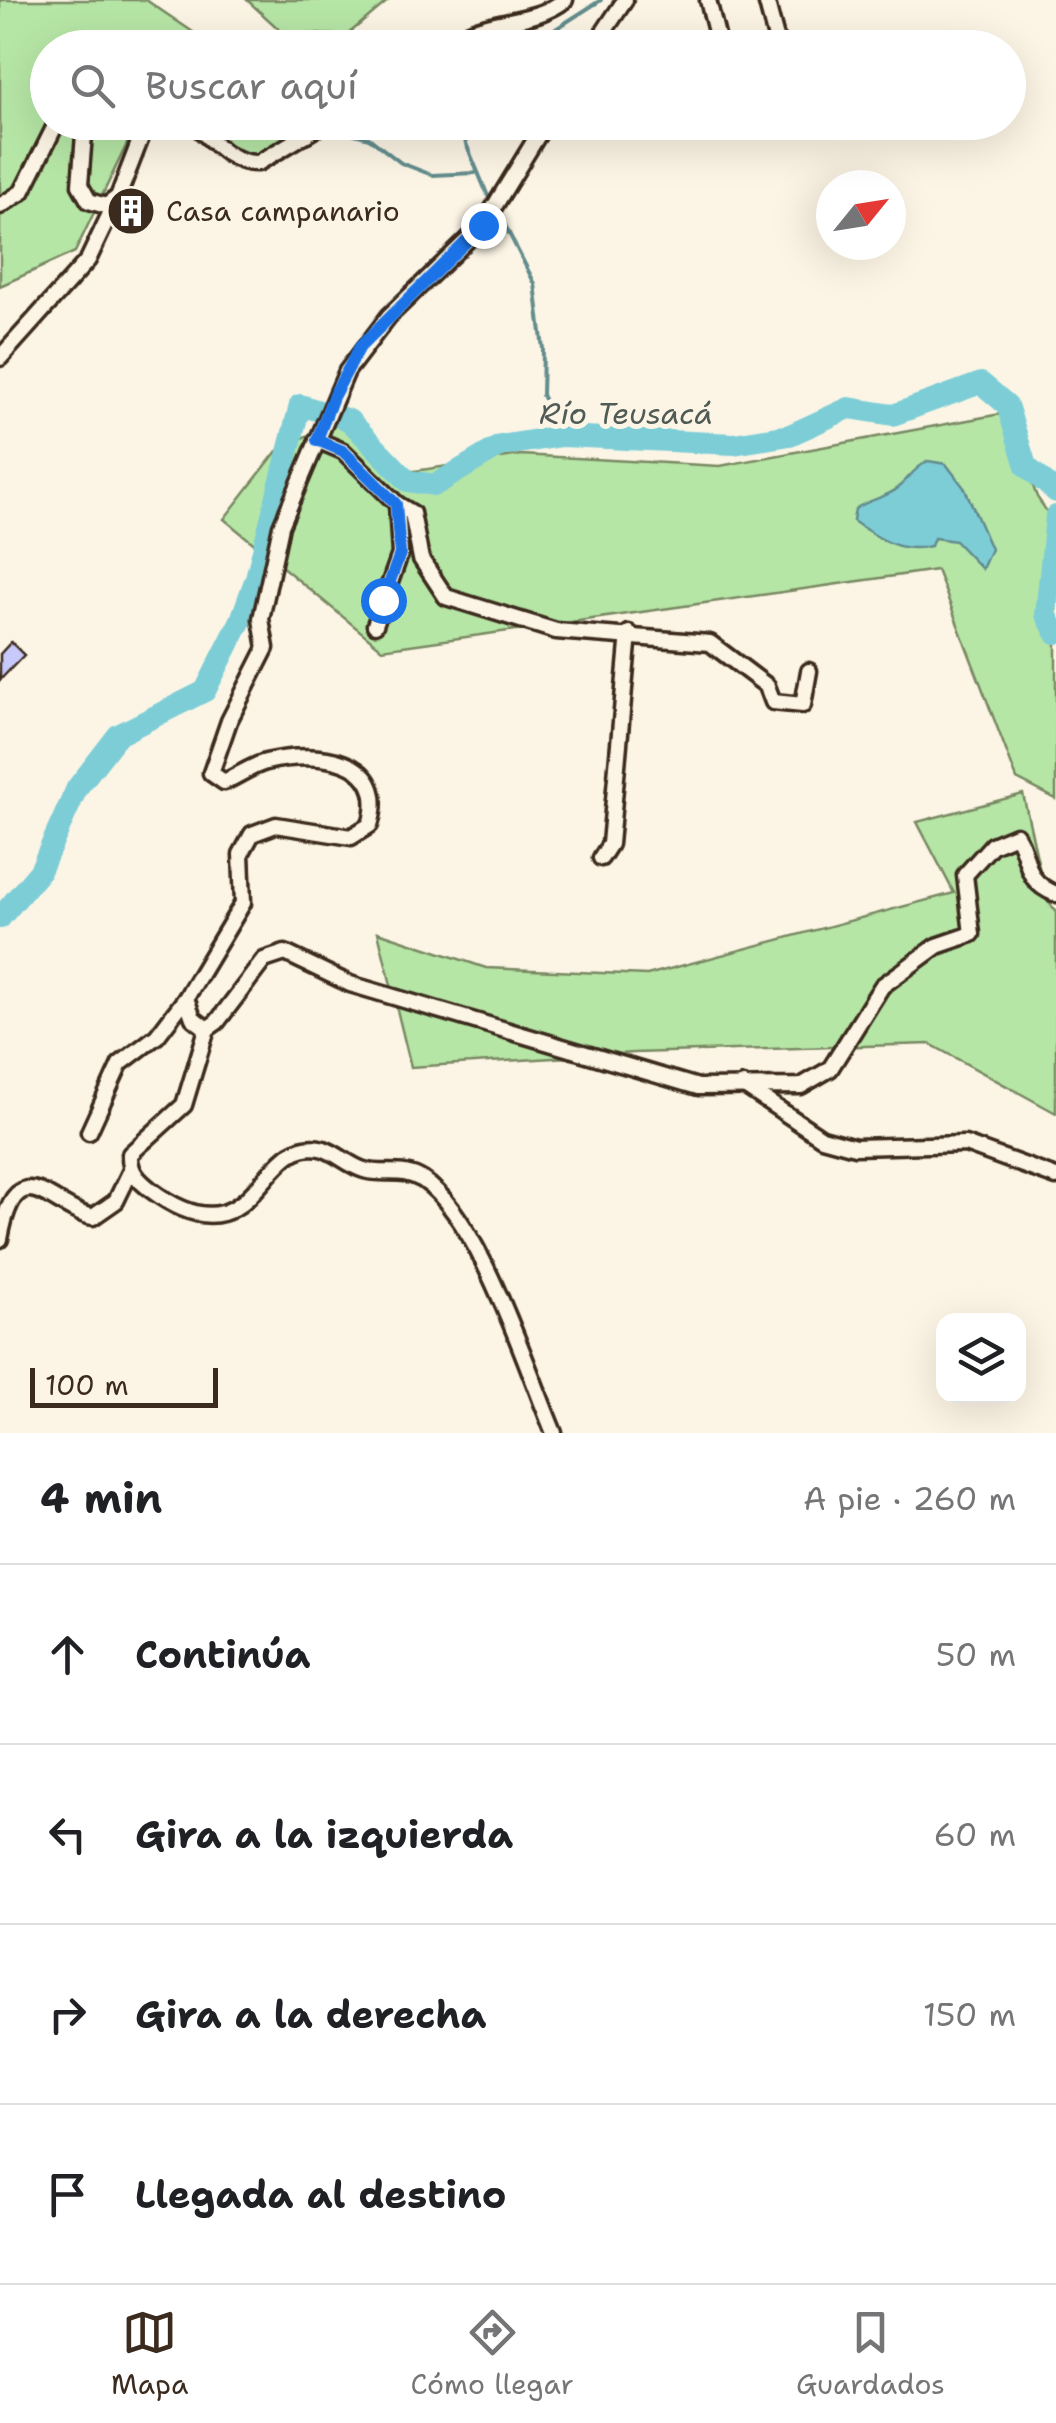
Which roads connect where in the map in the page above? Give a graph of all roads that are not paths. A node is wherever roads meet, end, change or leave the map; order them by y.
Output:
1 (565, 0) edge
2 (625, 0) edge
3 (708, 0) edge
4 (766, 0) edge
5 (468, 30) edge
6 (605, 30) edge
7 (716, 30) edge
8 (774, 30) edge
9 (48, 140) edge
10 (84, 140) edge
11 (140, 140) edge
12 (212, 140) edge
13 (296, 140) edge
14 (535, 140) edge
15 (118, 197) junction
16 (0, 206) edge
17 (0, 358) edge
18 (317, 440) junction
19 (396, 504) junction
20 (375, 626) dead end
21 (629, 633) junction
22 (810, 671) dead end
23 (601, 858) dead end
24 (1056, 894) edge
25 (186, 998) junction
26 (208, 1029) junction
27 (742, 1084) junction
28 (89, 1132) dead end
29 (132, 1170) junction
30 (1056, 1177) edge
31 (0, 1238) edge
32 (554, 1433) edge

1 - 5 street
2 - 6 street
3 - 7 street
4 - 8 street
9 - 16 street
10 - 15 street
11 - 15 street
12 - 13 street
14 - 18 street
15 - 17 street
18 - 19 street
18 - 25 street
19 - 20 street
19 - 21 street
21 - 22 street
21 - 23 street
24 - 27 street
25 - 26 street
25 - 28 street
26 - 27 street
26 - 29 street
27 - 30 street
29 - 31 street
29 - 32 street

